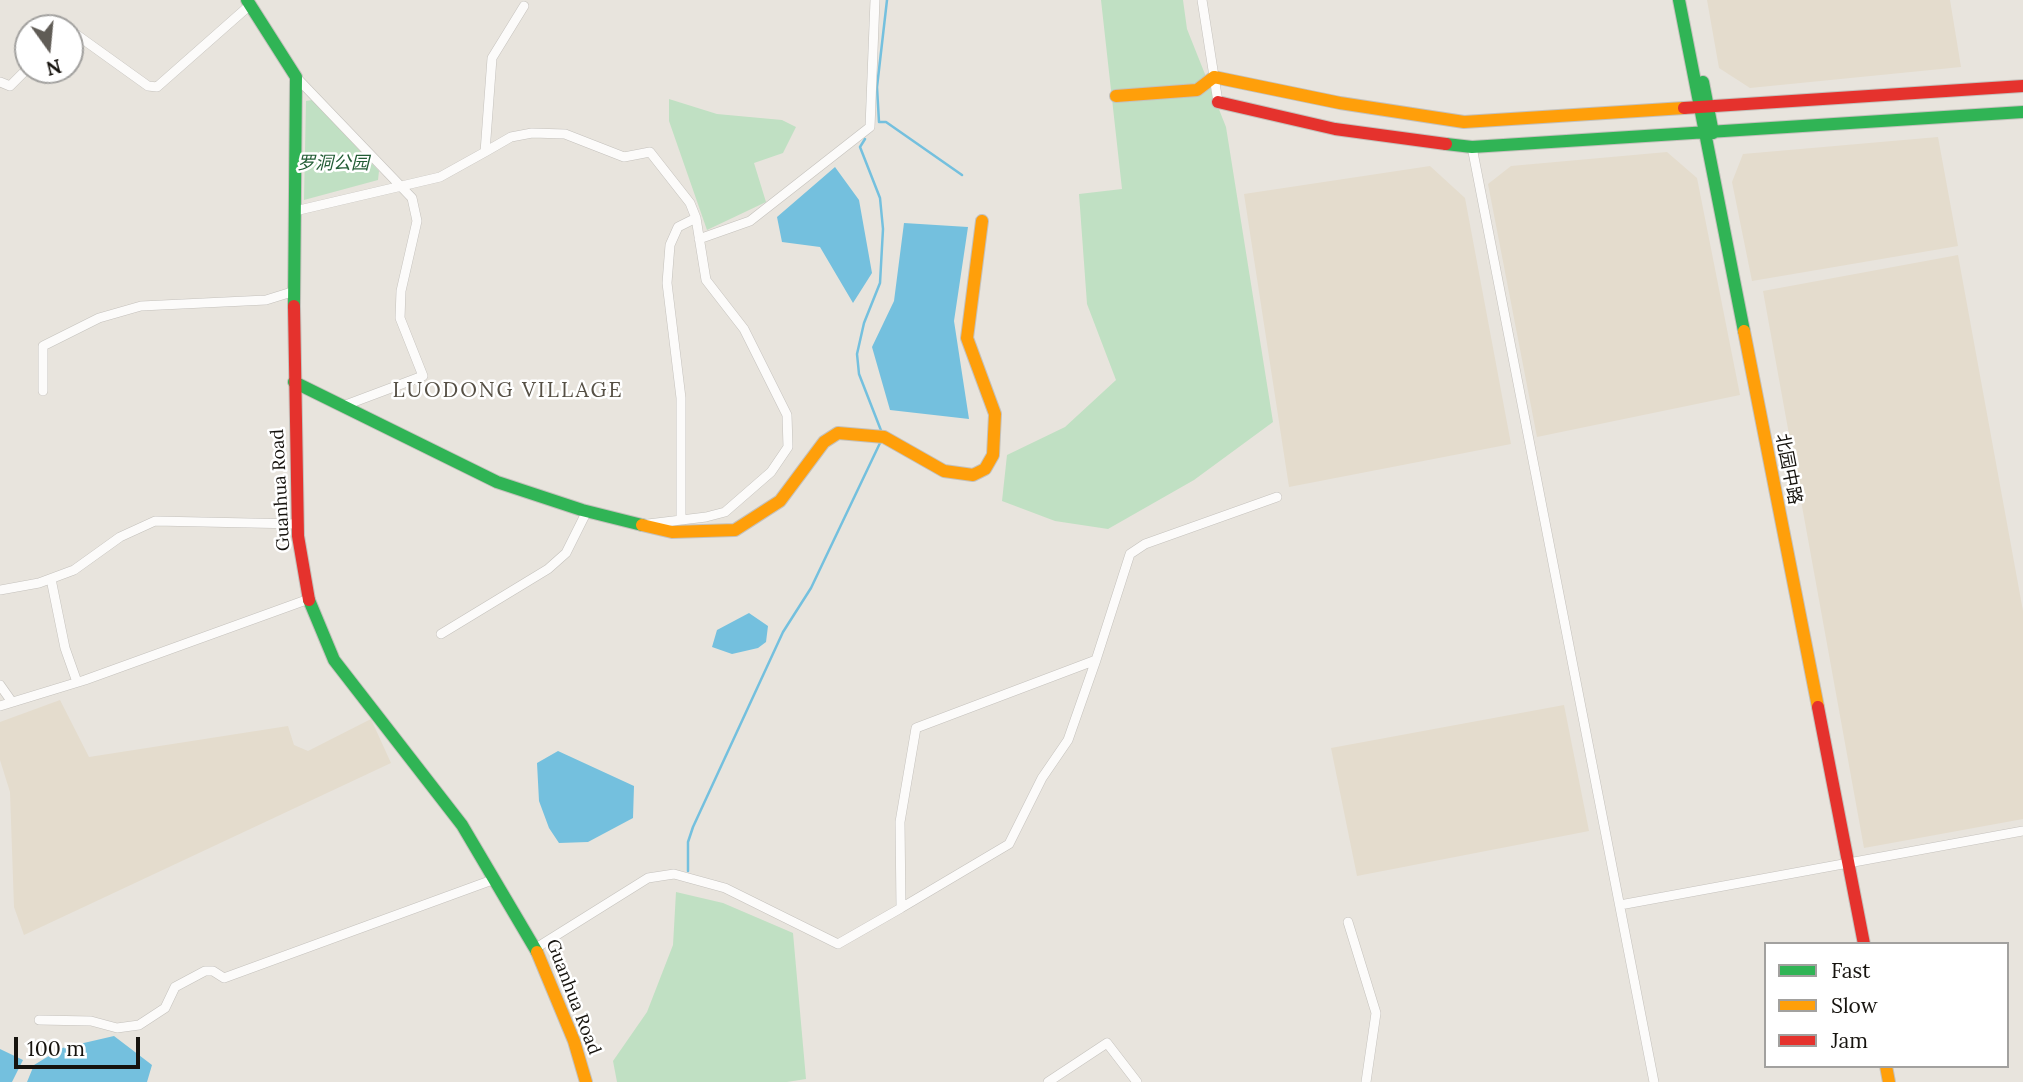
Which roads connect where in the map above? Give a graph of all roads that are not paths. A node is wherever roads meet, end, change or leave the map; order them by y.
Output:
1 (875, 0) edge
2 (1202, 0) edge
3 (1679, 0) edge
4 (1688, 0) edge
5 (249, 3) edge
6 (524, 6) dead end
7 (84, 40) edge
8 (296, 77) junction
9 (1214, 77) junction
10 (2023, 86) edge
11 (1116, 96) dead end
12 (1218, 102) joint
13 (1704, 108) junction
14 (2023, 112) edge
15 (1709, 132) junction
16 (1472, 147) junction
17 (485, 152) junction
18 (401, 186) junction
19 (295, 211) junction
20 (696, 218) junction
21 (982, 221) dead end
22 (699, 239) junction
23 (295, 290) junction
24 (294, 382) junction
25 (43, 391) dead end
26 (343, 407) junction
27 (1277, 497) dead end
28 (587, 511) junction
29 (681, 520) junction
30 (298, 524) junction
31 (640, 524) junction
32 (51, 579) junction
33 (0, 590) edge
34 (309, 599) junction
35 (441, 634) dead end
36 (1096, 660) junction
37 (77, 682) junction
38 (0, 685) edge
39 (12, 702) junction
40 (0, 706) edge
41 (2023, 831) edge
42 (1852, 861) junction
43 (495, 879) junction
44 (1620, 905) junction
45 (901, 908) junction
46 (1348, 922) dead end
47 (1864, 942) edge
48 (1872, 942) edge
49 (536, 948) junction
50 (39, 1020) dead end
51 (586, 1082) edge
52 (1048, 1082) edge
53 (1137, 1082) edge
54 (1366, 1082) edge
55 (1654, 1082) edge

1 - 22 street
2 - 9 street
3 - 13 street, 北园中路
4 - 13 street, 北园中路
5 - 7 street
5 - 8 street
6 - 17 street
8 - 18 street
8 - 19 street, Guanhua Road
9 - 11 street
9 - 12 street
9 - 13 street
10 - 13 street
12 - 16 street
13 - 15 street, 北园中路
14 - 15 street
15 - 16 street
15 - 42 street, 北园中路
16 - 44 street
17 - 18 street
17 - 20 street
18 - 19 street
18 - 26 street
19 - 23 street, Guanhua Road
20 - 22 street
20 - 29 street
21 - 31 street
22 - 29 street
23 - 24 street, Guanhua Road
23 - 25 street
24 - 26 street
24 - 30 street, Guanhua Road
26 - 28 street
27 - 36 street
28 - 31 street
28 - 35 street
29 - 31 street
30 - 32 street
30 - 34 street, Guanhua Road
32 - 33 street
32 - 37 street
34 - 37 street
34 - 43 street, Guanhua Road
36 - 45 street
36 - 45 street
37 - 39 street
38 - 39 street
39 - 40 street
41 - 42 street
42 - 44 street
42 - 47 street, 北园中路
42 - 48 street, 北园中路
43 - 49 street, Guanhua Road
43 - 50 street
44 - 55 street
45 - 49 street
46 - 54 street
49 - 51 street, Guanhua Road
52 - 53 street

